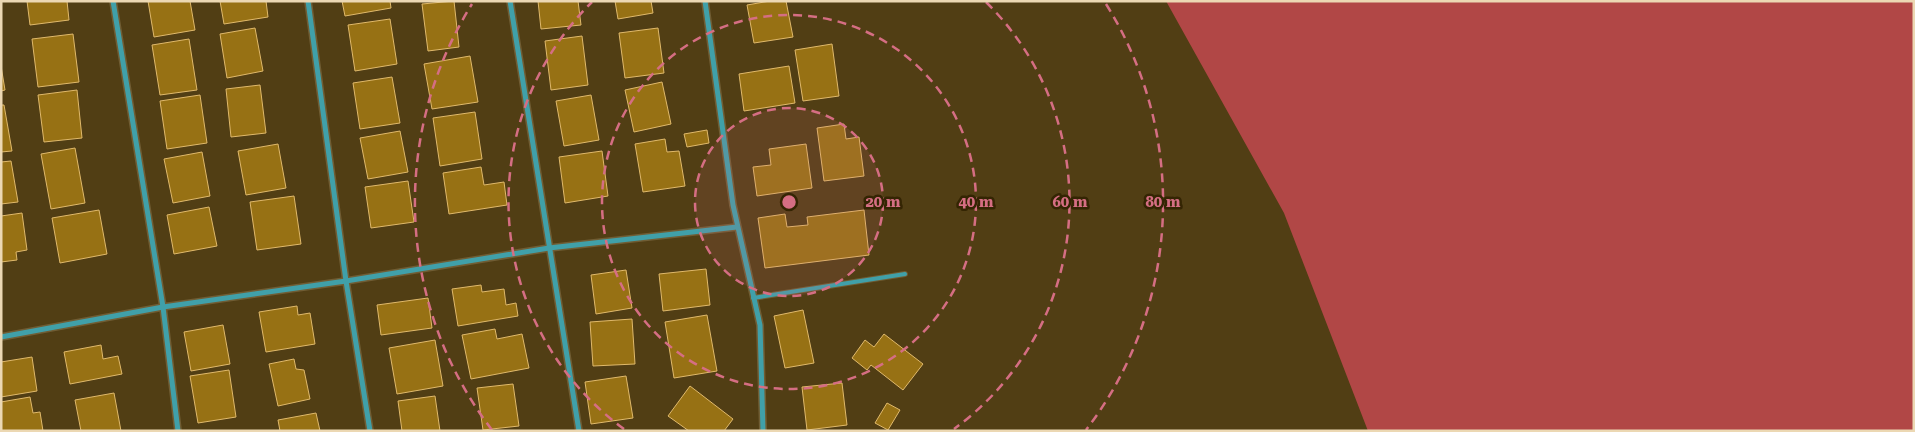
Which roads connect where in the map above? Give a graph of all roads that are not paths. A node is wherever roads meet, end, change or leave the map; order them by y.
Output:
1 (113, 1) edge
2 (308, 1) edge
3 (510, 1) edge
4 (705, 1) edge
5 (737, 227) junction
6 (549, 248) junction
7 (904, 274) dead end
8 (346, 281) junction
9 (754, 298) junction
10 (163, 307) junction
11 (1, 337) edge
12 (178, 431) edge
13 (370, 431) edge
14 (579, 431) edge
15 (763, 431) edge

1 - 10 street
2 - 8 street
3 - 6 street
4 - 5 street
5 - 6 street
5 - 9 street
6 - 8 street
6 - 14 street
7 - 9 lane
8 - 10 street
8 - 13 street
9 - 15 street
10 - 11 street
10 - 12 street

